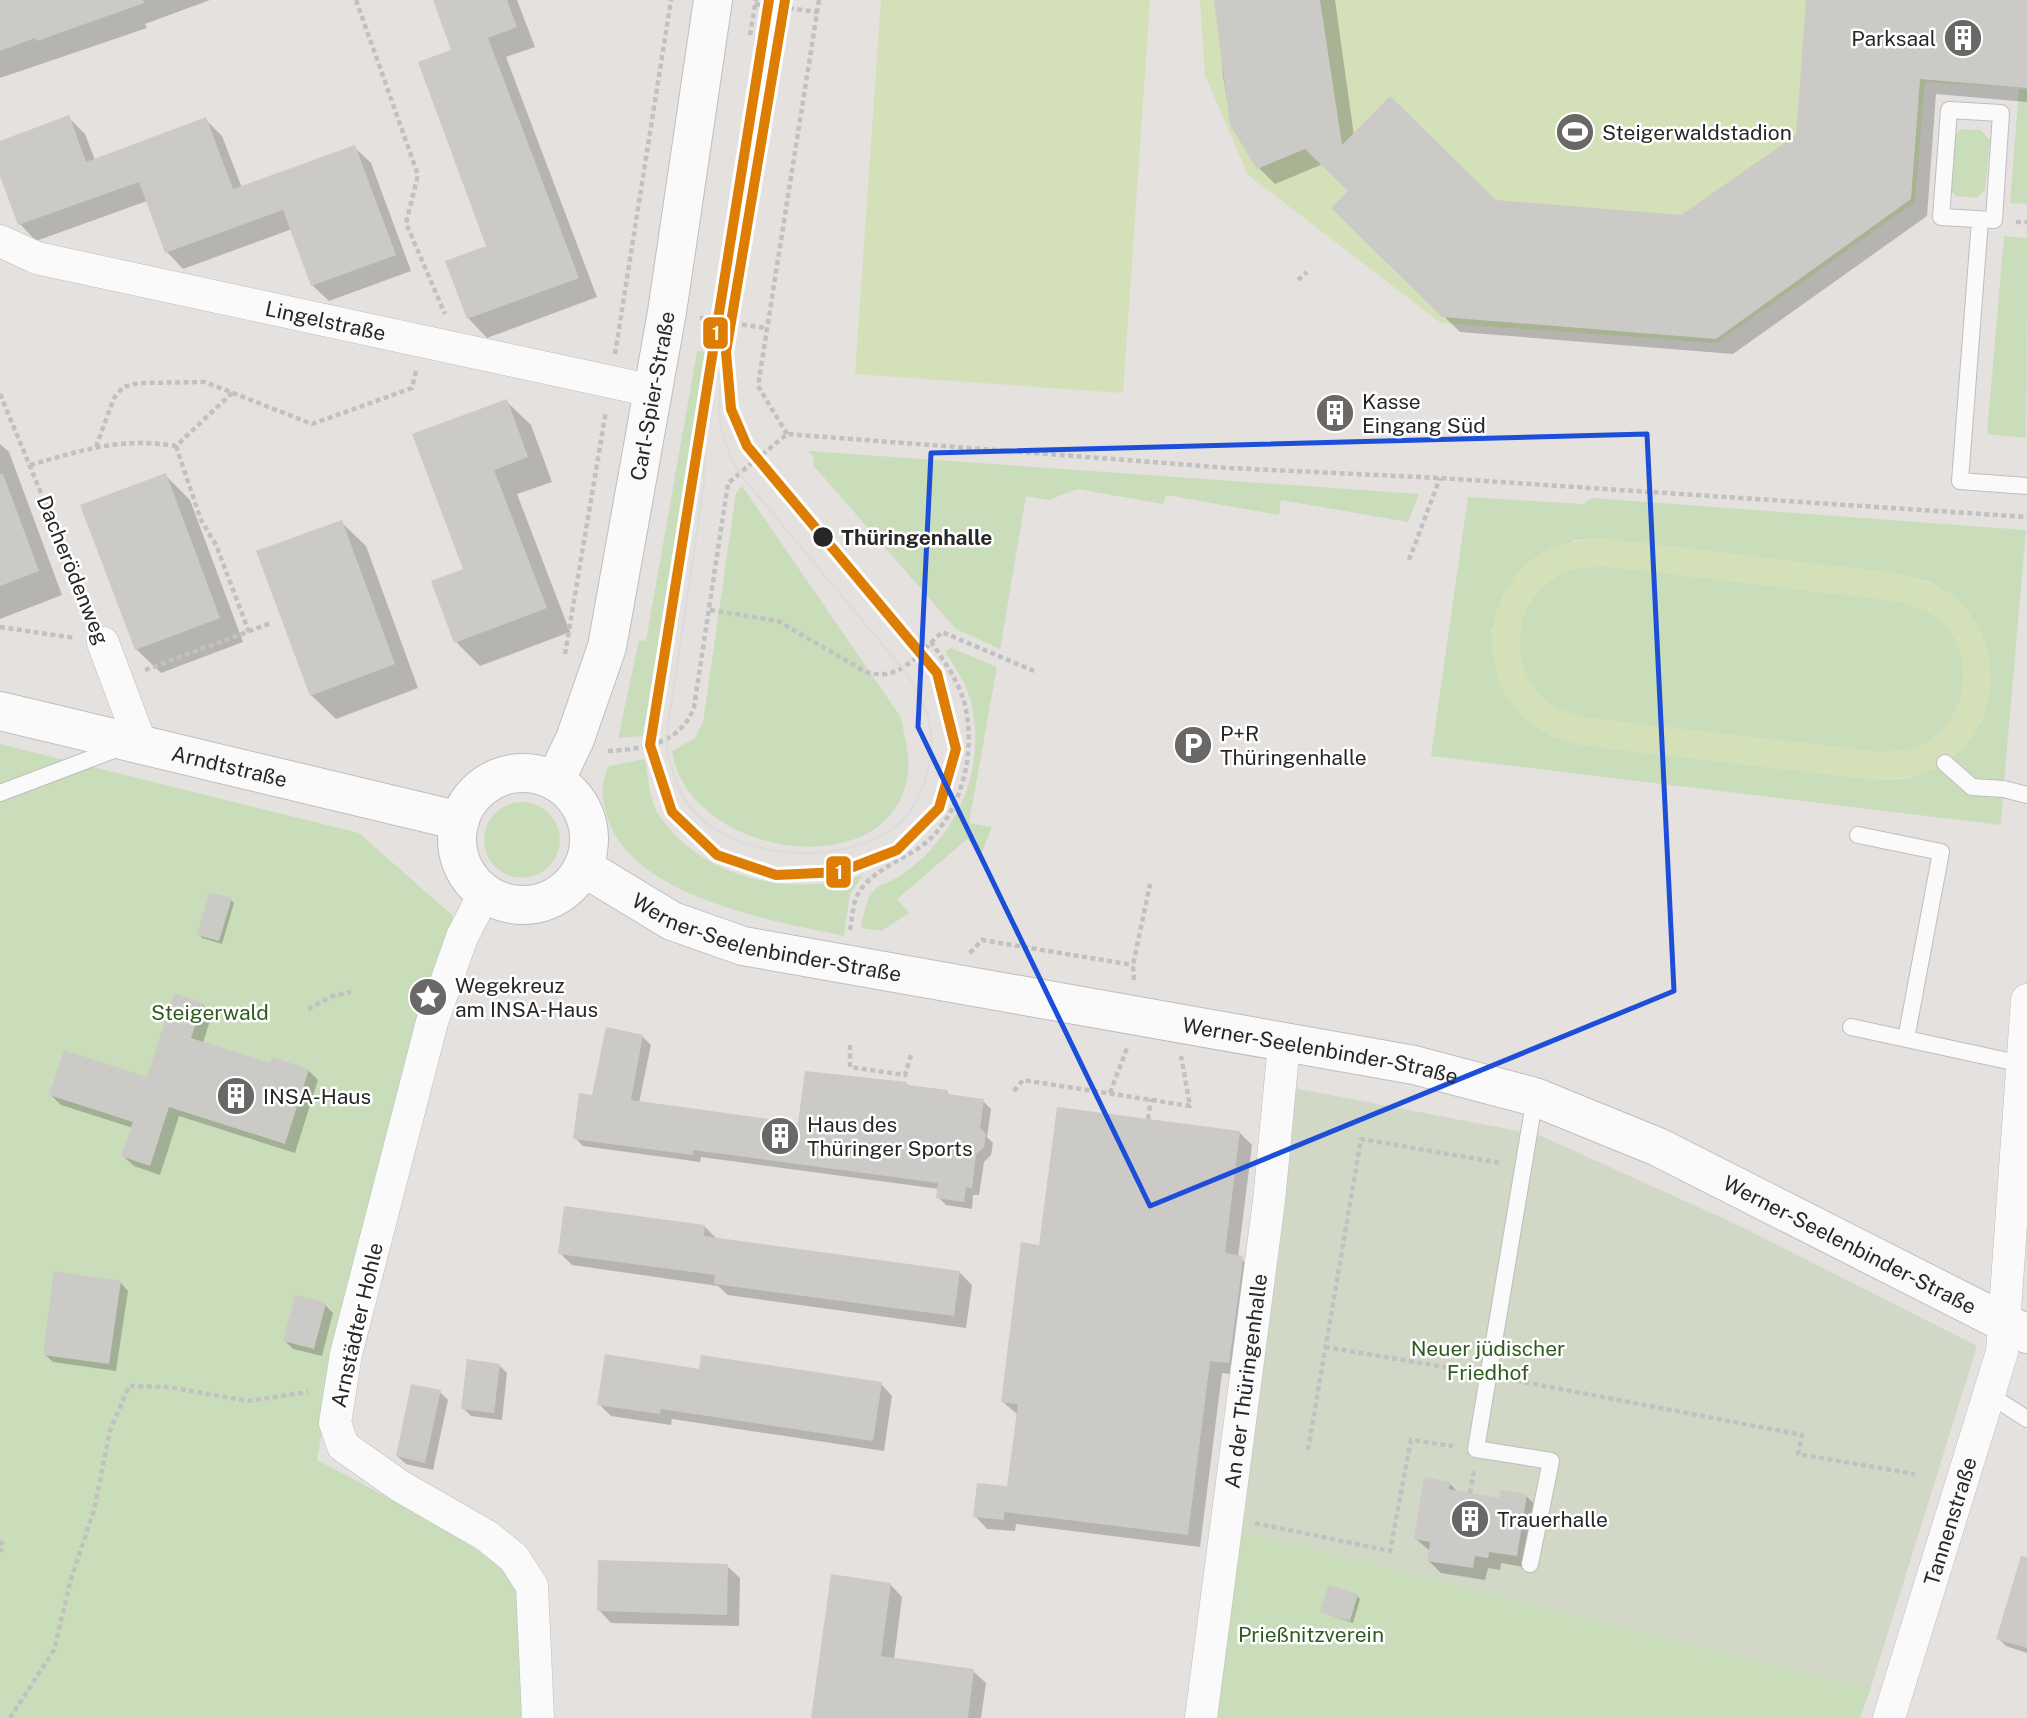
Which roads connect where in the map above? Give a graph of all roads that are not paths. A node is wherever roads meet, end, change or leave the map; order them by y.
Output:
1 (713, 0) edge
2 (1980, 220) junction
3 (0, 241) edge
4 (653, 391) junction
5 (2027, 486) edge
6 (103, 642) road end
7 (0, 711) edge
8 (136, 746) junction
9 (1945, 763) dead end
10 (555, 781) junction
11 (0, 793) edge
12 (2027, 795) edge
13 (460, 821) junction
14 (1858, 835) dead end
15 (583, 867) junction
16 (485, 892) junction
17 (2027, 1000) edge
18 (1851, 1027) dead end
19 (1906, 1039) junction
20 (1284, 1044) junction
21 (2022, 1064) junction
22 (1535, 1097) junction
23 (2019, 1227) edge
24 (2015, 1328) edge
25 (1988, 1394) junction
26 (2027, 1419) edge
27 (1530, 1564) dead end
28 (538, 1718) edge
29 (1202, 1718) edge
30 (1889, 1718) edge

1 - 4 street, Carl-Spier-Straße
2 - 2 lane
2 - 5 lane
3 - 4 street, Lingelstraße
4 - 10 street, Carl-Spier-Straße
6 - 8 street, Dacherödenweg
7 - 8 street, Arndtstraße
8 - 11 lane
8 - 13 street, Arndtstraße
9 - 12 lane
10 - 13 street
10 - 15 street
13 - 16 street
14 - 19 lane
15 - 16 street
15 - 20 street, Werner-Seelenbinder-Straße
16 - 28 street, Arnstädter Hohle
17 - 21 street, Tannenstraße
18 - 19 lane
19 - 21 lane
20 - 22 street, Werner-Seelenbinder-Straße
20 - 29 street, An der Thüringenhalle
21 - 23 street, Tannenstraße
22 - 24 street, Werner-Seelenbinder-Straße
22 - 27 lane
23 - 24 street, Tannenstraße
24 - 25 street, Tannenstraße
25 - 26 lane
25 - 30 street, Tannenstraße

